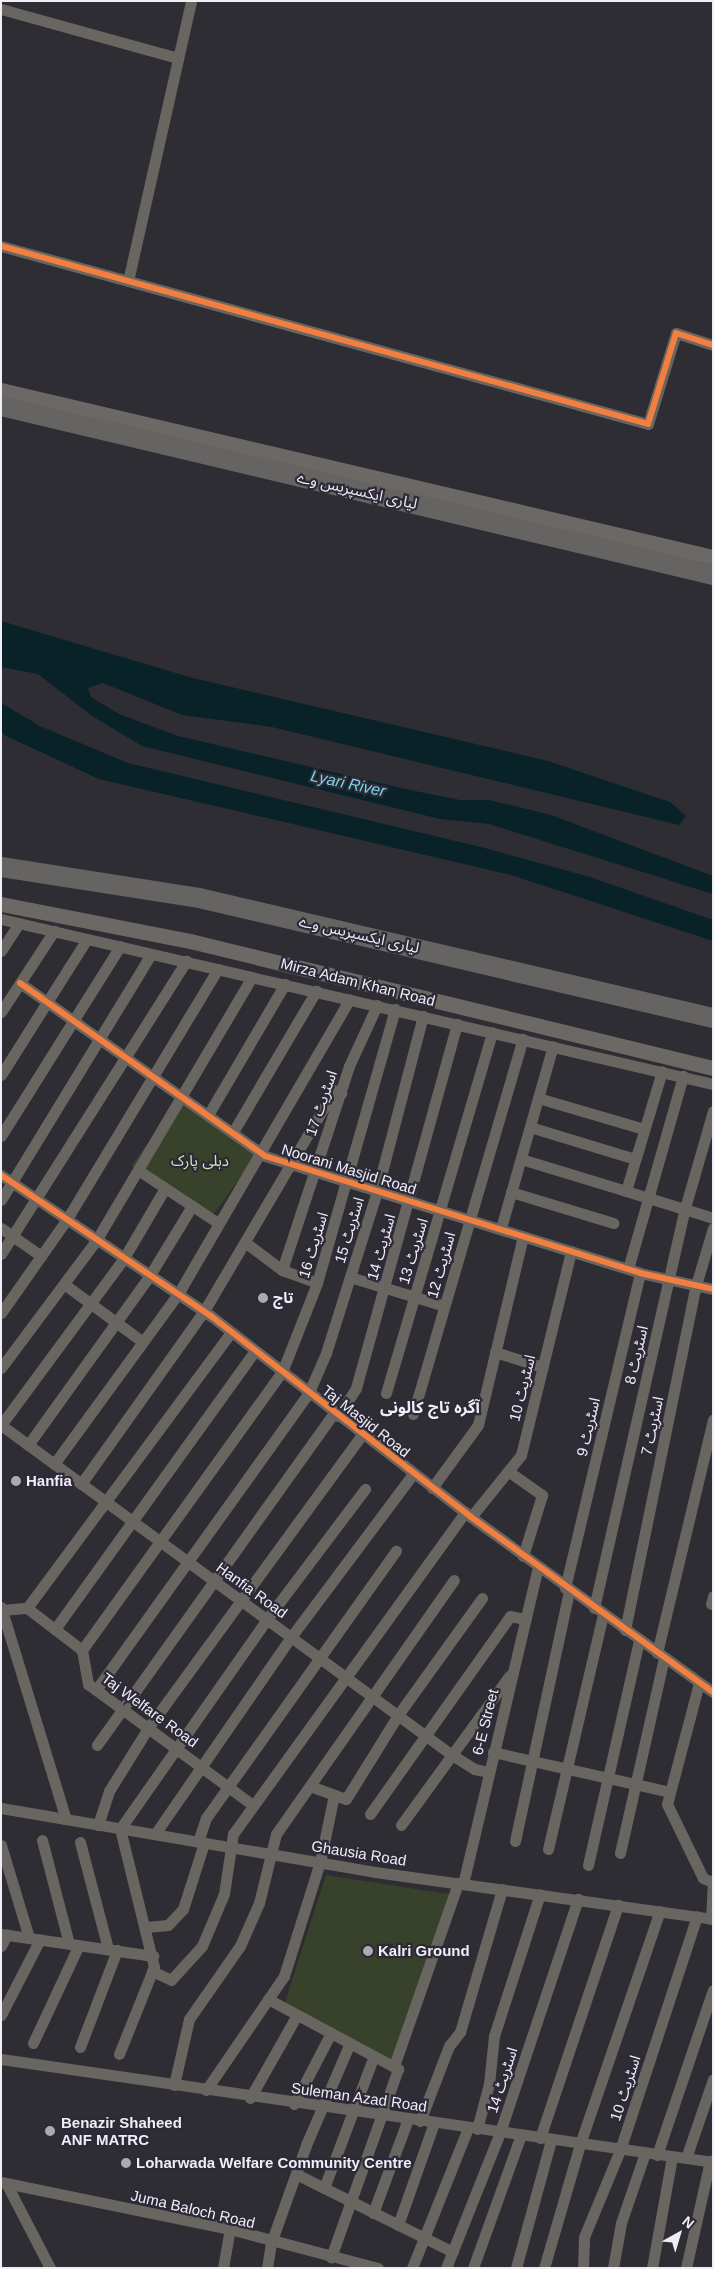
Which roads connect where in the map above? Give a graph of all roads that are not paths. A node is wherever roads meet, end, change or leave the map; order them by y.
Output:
1 (191, 1) edge
2 (1, 9) edge
3 (178, 58) junction
4 (1, 246) edge
5 (128, 281) junction
6 (713, 345) edge
7 (1, 390) edge
8 (1, 406) edge
9 (713, 558) edge
10 (713, 576) edge
11 (1, 867) edge
12 (1, 904) edge
13 (1, 919) edge
14 (19, 923) junction
15 (54, 931) junction
16 (87, 939) junction
17 (120, 946) junction
18 (1, 951) edge
19 (151, 954) junction
20 (186, 961) junction
21 (218, 969) junction
22 (252, 977) junction
23 (20, 983) junction
24 (285, 984) junction
25 (316, 992) junction
26 (350, 999) junction
27 (48, 1002) junction
28 (377, 1005) junction
29 (395, 1009) junction
30 (1, 1012) edge
31 (423, 1016) junction
32 (713, 1018) edge
33 (74, 1020) junction
34 (457, 1024) junction
35 (492, 1032) junction
36 (100, 1038) junction
37 (523, 1039) junction
38 (553, 1046) junction
39 (129, 1057) junction
40 (713, 1068) edge
41 (662, 1071) junction
42 (1, 1075) edge
43 (154, 1075) junction
44 (683, 1076) junction
45 (713, 1084) edge
46 (340, 1092) junction
47 (182, 1096) junction
48 (538, 1098) junction
49 (713, 1111) edge
50 (208, 1115) junction
51 (530, 1127) junction
52 (644, 1129) junction
53 (233, 1132) junction
54 (1, 1136) edge
55 (259, 1151) junction
56 (521, 1159) junction
57 (635, 1159) junction
58 (293, 1165) junction
59 (138, 1170) junction
60 (314, 1172) junction
61 (1, 1175) edge
62 (12, 1182) junction
63 (348, 1183) junction
64 (165, 1188) junction
65 (377, 1191) junction
66 (626, 1191) junction
67 (511, 1192) junction
68 (648, 1198) junction
69 (1, 1200) edge
70 (39, 1200) junction
71 (410, 1201) junction
72 (192, 1206) junction
73 (684, 1208) junction
74 (441, 1209) junction
75 (470, 1218) junction
76 (713, 1218) edge
77 (67, 1219) junction
78 (218, 1223) junction
79 (614, 1223) dead end
80 (1, 1228) edge
81 (501, 1228) junction
82 (713, 1228) edge
83 (522, 1236) junction
84 (14, 1237) junction
85 (97, 1240) junction
86 (246, 1243) junction
87 (571, 1251) junction
88 (1, 1254) edge
89 (41, 1256) junction
90 (124, 1258) junction
91 (628, 1269) junction
92 (282, 1270) junction
93 (640, 1273) junction
94 (150, 1275) junction
95 (350, 1277) junction
96 (668, 1279) junction
97 (317, 1283) junction
98 (64, 1284) junction
99 (696, 1285) junction
100 (385, 1288) junction
101 (713, 1289) edge
102 (178, 1294) junction
103 (414, 1297) junction
104 (90, 1304) junction
105 (444, 1306) junction
106 (204, 1311) junction
107 (1, 1313) edge
108 (116, 1322) junction
109 (231, 1332) junction
110 (143, 1342) junction
111 (255, 1351) junction
112 (495, 1352) junction
113 (543, 1367) junction
114 (1, 1368) edge
115 (282, 1372) junction
116 (309, 1392) junction
117 (386, 1393) dead end
118 (336, 1414) junction
119 (413, 1414) dead end
120 (713, 1420) edge
121 (1, 1425) edge
122 (362, 1435) junction
123 (28, 1445) junction
124 (54, 1464) junction
125 (508, 1471) junction
126 (413, 1474) junction
127 (81, 1484) junction
128 (432, 1488) junction
129 (365, 1489) dead end
130 (106, 1502) junction
131 (468, 1515) junction
132 (134, 1523) junction
133 (160, 1541) junction
134 (396, 1551) dead end
135 (523, 1556) junction
136 (187, 1561) junction
137 (538, 1567) junction
138 (212, 1580) junction
139 (454, 1580) dead end
140 (567, 1589) junction
141 (482, 1598) dead end
142 (241, 1600) junction
143 (27, 1608) junction
144 (2, 1609) edge
145 (598, 1611) junction
146 (267, 1619) junction
147 (526, 1619) junction
148 (55, 1629) junction
149 (625, 1630) junction
150 (292, 1637) junction
151 (639, 1640) junction
152 (82, 1650) junction
153 (660, 1655) junction
154 (319, 1657) junction
155 (514, 1669) junction
156 (345, 1676) junction
157 (699, 1682) junction
158 (96, 1690) junction
159 (713, 1692) edge
160 (371, 1696) junction
161 (122, 1709) junction
162 (398, 1715) junction
163 (148, 1728) junction
164 (424, 1734) junction
165 (97, 1745) dead end
166 (176, 1749) junction
167 (493, 1752) junction
168 (452, 1755) junction
169 (532, 1761) junction
170 (202, 1766) junction
171 (567, 1769) junction
172 (488, 1772) junction
173 (606, 1777) junction
174 (636, 1784) junction
175 (228, 1786) junction
176 (310, 1786) junction
177 (670, 1792) junction
178 (334, 1795) junction
179 (253, 1805) junction
180 (1, 1808) edge
181 (370, 1814) dead end
182 (66, 1819) junction
183 (98, 1825) junction
184 (401, 1826) dead end
185 (120, 1829) junction
186 (155, 1834) junction
187 (42, 1840) dead end
188 (515, 1841) dead end
189 (80, 1842) dead end
190 (201, 1842) junction
191 (1, 1845) edge
192 (233, 1848) junction
193 (548, 1849) dead end
194 (620, 1853) dead end
195 (272, 1854) junction
196 (320, 1862) junction
197 (588, 1865) dead end
198 (713, 1881) edge
199 (460, 1883) junction
200 (502, 1889) junction
201 (540, 1894) junction
202 (578, 1900) junction
203 (618, 1905) junction
204 (660, 1911) junction
205 (697, 1916) junction
206 (712, 1919) edge
207 (146, 1927) junction
208 (4, 1934) edge
209 (34, 1939) junction
210 (74, 1944) junction
211 (1, 1946) edge
212 (112, 1950) junction
213 (153, 1956) junction
214 (152, 1971) junction
215 (713, 1990) edge
216 (268, 1999) junction
217 (1, 2015) edge
218 (298, 2015) junction
219 (331, 2033) junction
220 (33, 2043) dead end
221 (350, 2043) junction
222 (80, 2046) dead end
223 (119, 2054) dead end
224 (374, 2056) junction
225 (1, 2059) edge
226 (394, 2066) junction
227 (713, 2079) edge
228 (174, 2085) junction
229 (206, 2090) junction
230 (250, 2098) junction
231 (294, 2104) junction
232 (321, 2106) junction
233 (352, 2111) junction
234 (380, 2115) junction
235 (414, 2120) junction
236 (434, 2123) junction
237 (472, 2128) junction
238 (500, 2132) junction
239 (521, 2135) junction
240 (546, 2139) junction
241 (580, 2144) junction
242 (620, 2150) junction
243 (645, 2153) junction
244 (657, 2155) junction
245 (672, 2157) junction
246 (686, 2158) junction
247 (711, 2161) edge
248 (296, 2174) junction
249 (3, 2182) edge
250 (324, 2188) junction
251 (352, 2202) junction
252 (373, 2213) junction
253 (398, 2225) junction
254 (230, 2229) junction
255 (424, 2238) junction
256 (271, 2243) junction
257 (453, 2252) junction
258 (331, 2257) junction
259 (362, 2266) edge
260 (50, 2268) edge
261 (223, 2268) edge
262 (267, 2268) edge
263 (378, 2268) edge
264 (412, 2268) edge
265 (446, 2268) edge
266 (473, 2268) edge
267 (516, 2268) edge
268 (544, 2268) edge
269 (583, 2268) edge
270 (613, 2268) edge
271 (652, 2268) edge
272 (686, 2268) edge

1 - 3 street
2 - 3 street
3 - 5 street
4 - 5 street
5 - 6 street
7 - 9 street
8 - 10 highway, لیاری ایکسپریس وے
11 - 32 highway, لیاری ایکسپریس وے
12 - 40 street, Mirza Adam Khan Road
13 - 14 street
14 - 15 street
14 - 18 street
15 - 16 street
15 - 23 street
16 - 17 street
16 - 27 street
17 - 19 street
17 - 33 street
19 - 20 street
19 - 36 street
20 - 21 street
20 - 39 street
21 - 22 street
21 - 43 street
22 - 24 street
22 - 47 street
23 - 27 street, Noorani Masjid Road
23 - 30 street
24 - 25 street
24 - 50 street
25 - 26 street
25 - 53 street
26 - 28 street
26 - 55 street
27 - 33 street, Noorani Masjid Road
27 - 42 street
28 - 29 street
28 - 46 street, اسٹریٹ 17
29 - 31 street
29 - 63 street, اسٹریٹ 16
31 - 34 street
31 - 65 street, اسٹریٹ 15
33 - 36 street, Noorani Masjid Road
33 - 54 street
34 - 35 street
34 - 71 street, اسٹریٹ 14
35 - 37 street
35 - 74 street, اسٹریٹ 13
36 - 39 street, Noorani Masjid Road
36 - 62 street
37 - 38 street
37 - 75 street, اسٹریٹ 12
38 - 41 street
38 - 48 street
39 - 43 street, Noorani Masjid Road
39 - 70 street
41 - 44 street
41 - 52 street
43 - 47 street, Noorani Masjid Road
43 - 77 street
44 - 45 street
44 - 68 street
46 - 58 street
46 - 60 street, اسٹریٹ 17
47 - 50 street, Noorani Masjid Road
47 - 59 street
48 - 51 street
48 - 52 street
49 - 73 street, اسٹریٹ 8
50 - 53 street, Noorani Masjid Road
51 - 56 street
51 - 57 street
52 - 57 street
53 - 55 street, Noorani Masjid Road
55 - 58 street, Noorani Masjid Road
55 - 78 street
56 - 66 street
56 - 67 street
57 - 66 street
58 - 60 street, Noorani Masjid Road
58 - 86 street
59 - 64 street
59 - 85 street
60 - 63 street, Noorani Masjid Road
60 - 92 street, اسٹریٹ 17
61 - 62 street, Taj Masjid Road
62 - 69 street
62 - 70 street, Taj Masjid Road
63 - 65 street, Noorani Masjid Road
63 - 97 street, اسٹریٹ 16
64 - 72 street
64 - 90 street
65 - 71 street, Noorani Masjid Road
65 - 95 street, اسٹریٹ 15
66 - 68 street
67 - 79 street
67 - 81 street
68 - 73 street
68 - 91 street
70 - 77 street, Taj Masjid Road
70 - 84 street
71 - 74 street, Noorani Masjid Road
71 - 100 street, اسٹریٹ 14
72 - 78 street
72 - 94 street
73 - 76 street
73 - 96 street, اسٹریٹ 8
74 - 75 street, Noorani Masjid Road
74 - 103 street, اسٹریٹ 13
75 - 81 street, Noorani Masjid Road
75 - 105 street, اسٹریٹ 12
77 - 85 street, Taj Masjid Road
77 - 89 street
78 - 102 street
80 - 84 street
81 - 83 street, Noorani Masjid Road
82 - 99 street, اسٹریٹ 7
83 - 87 street, Noorani Masjid Road
83 - 112 street
84 - 88 street
84 - 89 street
85 - 90 street, Taj Masjid Road
85 - 98 street
86 - 92 street
86 - 106 street
87 - 91 street, Noorani Masjid Road
87 - 113 street, اسٹریٹ 10
89 - 107 street
90 - 94 street, Taj Masjid Road
90 - 104 street
91 - 93 street, Noorani Masjid Road
92 - 97 street
93 - 96 street, Noorani Masjid Road
93 - 140 street, اسٹریٹ 9
94 - 102 street, Taj Masjid Road
94 - 108 street
95 - 100 street
95 - 116 street, اسٹریٹ 15
96 - 99 street, Noorani Masjid Road
96 - 145 street, اسٹریٹ 8
97 - 115 street, اسٹریٹ 16
98 - 104 street
98 - 114 street
99 - 101 street, Noorani Masjid Road
99 - 149 street, اسٹریٹ 7
100 - 103 street
100 - 118 street, اسٹریٹ 14
102 - 106 street, Taj Masjid Road
102 - 110 street
103 - 105 street
103 - 117 street, اسٹریٹ 13
104 - 108 street
104 - 121 street
105 - 119 street, اسٹریٹ 12
106 - 109 street, Taj Masjid Road
106 - 127 street
108 - 110 street
108 - 123 street
109 - 111 street, Taj Masjid Road
109 - 130 street
110 - 124 street
111 - 115 street, Taj Masjid Road
111 - 132 street
112 - 113 street
112 - 128 street
113 - 125 street, اسٹریٹ 10
115 - 116 street, Taj Masjid Road
115 - 133 street, اسٹریٹ 16
116 - 118 street, Taj Masjid Road
116 - 136 street, اسٹریٹ 15
118 - 122 street, Taj Masjid Road
118 - 138 street, اسٹریٹ 14
120 - 153 street
121 - 123 street, Hanfia Road
122 - 126 street, Taj Masjid Road
122 - 142 street
123 - 124 street, Hanfia Road
124 - 127 street, Hanfia Road
125 - 131 street, اسٹریٹ 10
125 - 135 street
126 - 128 street, Taj Masjid Road
126 - 150 street
127 - 130 street, Hanfia Road
128 - 131 street, Taj Masjid Road
129 - 146 street
130 - 132 street, Hanfia Road
130 - 143 street
131 - 135 street, Taj Masjid Road
131 - 156 street, اسٹریٹ 10
132 - 133 street, Hanfia Road
132 - 148 street
133 - 136 street, Hanfia Road
133 - 152 street, اسٹریٹ 16
134 - 154 street
135 - 137 street, Taj Masjid Road
136 - 138 street, Hanfia Road
136 - 158 street, اسٹریٹ 15
137 - 140 street, Taj Masjid Road
137 - 147 street, 6-E Street
138 - 142 street, Hanfia Road
138 - 161 street, اسٹریٹ 14
139 - 160 street
140 - 145 street, Taj Masjid Road
140 - 169 street, اسٹریٹ 9
141 - 162 street
142 - 146 street, Hanfia Road
142 - 163 street
143 - 144 street
143 - 148 street
144 - 182 street
145 - 149 street, Taj Masjid Road
145 - 171 street, اسٹریٹ 8
146 - 150 street, Hanfia Road
146 - 166 street
147 - 155 street, 6-E Street
147 - 164 street
148 - 152 street
149 - 151 street, Taj Masjid Road
150 - 154 street, Hanfia Road
150 - 170 street
151 - 153 street, Taj Masjid Road
151 - 173 street
152 - 158 street, Taj Welfare Road
153 - 157 street, Taj Masjid Road
153 - 174 street
154 - 156 street, Hanfia Road
154 - 175 street
155 - 167 street, 6-E Street
155 - 168 street
156 - 160 street, Hanfia Road
156 - 179 street, اسٹریٹ 10
157 - 159 street, Taj Masjid Road
157 - 177 street
158 - 161 street, Taj Welfare Road
160 - 162 street, Hanfia Road
160 - 176 street
161 - 163 street, Taj Welfare Road
161 - 165 street, اسٹریٹ 14
162 - 164 street, Hanfia Road
162 - 178 street
163 - 166 street, Taj Welfare Road
163 - 183 street
164 - 168 street, Hanfia Road
164 - 181 street
166 - 170 street, Taj Welfare Road
166 - 185 street
167 - 169 street
167 - 172 street, 6-E Street
168 - 172 street, Hanfia Road
168 - 184 street
169 - 171 street
169 - 188 street, اسٹریٹ 9
170 - 175 street, Taj Welfare Road
170 - 186 street
171 - 173 street
171 - 193 street, اسٹریٹ 8
172 - 199 street, 6-E Street
173 - 174 street
173 - 197 street
174 - 177 street
174 - 194 street
175 - 179 street, Taj Welfare Road
175 - 190 street
176 - 178 street
176 - 195 street
177 - 198 street
178 - 196 street
179 - 192 street, اسٹریٹ 10
180 - 182 street, Ghausia Road
182 - 183 street, Ghausia Road
183 - 185 street, Ghausia Road
185 - 186 street, Ghausia Road
185 - 207 street
186 - 190 street, Ghausia Road
187 - 210 street
189 - 212 street
190 - 192 street, Ghausia Road
190 - 207 street
191 - 209 street
192 - 195 street, Ghausia Road
192 - 214 street, اسٹریٹ 10
195 - 196 street, Ghausia Road
195 - 228 street
196 - 199 street, Ghausia Road
196 - 216 street
198 - 206 street
199 - 200 street, Ghausia Road
199 - 226 street, 6-E Street
200 - 201 street, Ghausia Road
200 - 235 street
201 - 202 street, Ghausia Road
201 - 237 street
202 - 203 street, Ghausia Road
202 - 238 street, اسٹریٹ 14
203 - 204 street, Ghausia Road
203 - 240 street
204 - 205 street, Ghausia Road
204 - 241 street
205 - 206 street, Ghausia Road
205 - 242 street, اسٹریٹ 10
207 - 213 street
208 - 209 street
208 - 211 street
209 - 210 street
209 - 217 street
210 - 212 street
210 - 220 street
212 - 213 street
212 - 222 street
213 - 214 street
214 - 223 street
215 - 244 street
216 - 218 street
216 - 229 street
218 - 219 street
218 - 230 street
219 - 221 street
219 - 231 street
221 - 224 street
221 - 232 street
224 - 226 street
224 - 233 street
225 - 228 street, Suleman Azad Road
226 - 234 street, 6-E Street
227 - 246 street
228 - 229 street, Suleman Azad Road
229 - 230 street, Suleman Azad Road
230 - 231 street, Suleman Azad Road
231 - 232 street, Suleman Azad Road
232 - 233 street, Suleman Azad Road
232 - 248 street
233 - 234 street, Suleman Azad Road
233 - 250 street
234 - 235 street, Suleman Azad Road
234 - 251 street
235 - 236 street, Suleman Azad Road
235 - 252 street
236 - 237 street, Suleman Azad Road
236 - 253 street
237 - 238 street, Suleman Azad Road
237 - 255 street
238 - 239 street, Suleman Azad Road
238 - 257 street, اسٹریٹ 14
239 - 240 street, Suleman Azad Road
239 - 266 street
240 - 241 street, Suleman Azad Road
240 - 267 street
241 - 242 street, Suleman Azad Road
241 - 268 street
242 - 243 street, Suleman Azad Road
242 - 269 street, اسٹریٹ 10
243 - 244 street, Suleman Azad Road
243 - 270 street
244 - 245 street, Suleman Azad Road
245 - 246 street, Suleman Azad Road
245 - 271 street
246 - 247 street, Suleman Azad Road
247 - 272 street
248 - 250 street
248 - 256 street
249 - 254 street, Juma Baloch Road
249 - 260 street
250 - 251 street
251 - 252 street
251 - 258 street
252 - 253 street
253 - 255 street
254 - 256 street, Juma Baloch Road
254 - 261 street
255 - 257 street
255 - 264 street
256 - 258 street, Juma Baloch Road
256 - 262 street
257 - 265 street, اسٹریٹ 14
258 - 259 street, Juma Baloch Road
259 - 263 street, Juma Baloch Road

